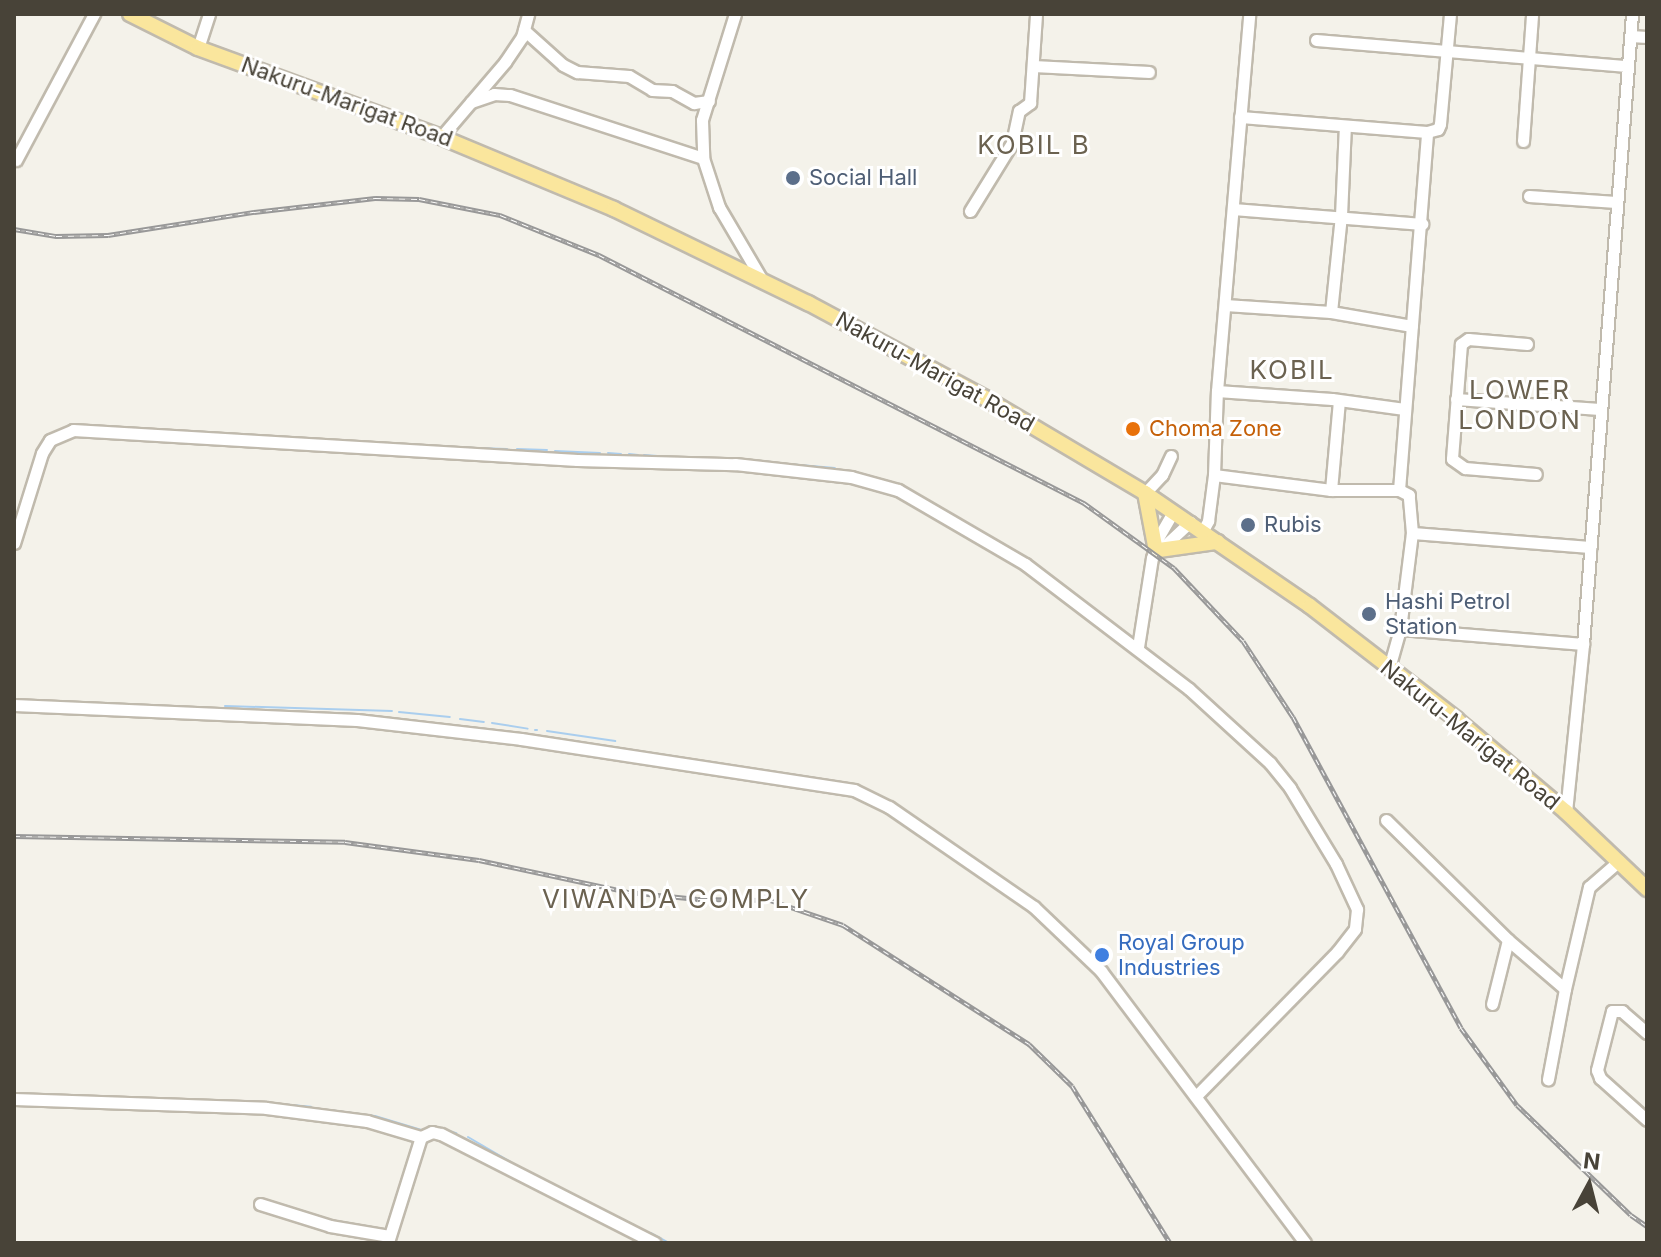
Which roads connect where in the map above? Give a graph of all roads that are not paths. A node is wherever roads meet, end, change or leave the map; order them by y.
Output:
1 (94, 14) edge
2 (130, 14) edge
3 (209, 14) edge
4 (528, 14) edge
5 (735, 14) edge
6 (1036, 14) edge
7 (1249, 14) edge
8 (1450, 14) edge
9 (1532, 14) edge
10 (1632, 14) edge
11 (524, 30) junction
12 (1630, 36) junction
13 (1647, 37) edge
14 (1316, 40) dead end
15 (198, 48) junction
16 (1446, 51) junction
17 (1527, 58) junction
18 (1034, 66) junction
19 (1627, 66) junction
20 (1149, 72) dead end
21 (709, 101) junction
22 (471, 102) junction
23 (1240, 117) junction
24 (1345, 126) junction
25 (1427, 132) junction
26 (441, 137) junction
27 (1523, 141) dead end
28 (703, 158) junction
29 (16, 160) dead end
30 (1529, 196) dead end
31 (1616, 202) junction
32 (1233, 209) junction
33 (970, 211) dead end
34 (1341, 216) junction
35 (1422, 224) junction
36 (762, 280) junction
37 (1225, 305) junction
38 (1331, 312) junction
39 (1412, 326) junction
40 (1527, 344) dead end
41 (1217, 391) junction
42 (1456, 399) junction
43 (1339, 401) junction
44 (1404, 409) junction
45 (1600, 409) junction
46 (1171, 456) dead end
47 (1536, 474) dead end
48 (1214, 475) junction
49 (1331, 490) junction
50 (1399, 490) junction
51 (1145, 493) junction
52 (1173, 512) junction
53 (1190, 522) junction
54 (1202, 532) junction
55 (1412, 533) junction
56 (1217, 542) junction
57 (14, 543) edge
58 (1590, 547) junction
59 (1156, 550) junction
60 (1400, 629) junction
61 (1583, 644) junction
62 (1138, 647) junction
63 (1389, 668) junction
64 (14, 705) edge
65 (1566, 812) junction
66 (1386, 820) dead end
67 (1619, 861) junction
68 (1647, 889) edge
69 (1508, 940) junction
70 (1565, 989) junction
71 (1492, 1004) dead end
72 (1647, 1033) edge
73 (1548, 1079) dead end
74 (1196, 1096) junction
75 (14, 1099) edge
76 (1647, 1120) edge
77 (421, 1137) junction
78 (260, 1204) dead end
79 (388, 1240) edge
80 (655, 1243) edge
81 (1305, 1243) edge

1 - 29 street
2 - 15 main road, Nakuru-Marigat Road
3 - 15 street
4 - 11 street
5 - 21 street
6 - 18 street
7 - 23 street
8 - 16 street
9 - 17 street
10 - 12 street
11 - 21 street
11 - 22 street
12 - 13 street
12 - 19 street
14 - 16 street
15 - 26 main road, Nakuru-Marigat Road
16 - 17 street
16 - 25 street
17 - 19 street
17 - 27 street
18 - 20 street
18 - 33 street
19 - 31 street
21 - 28 street
22 - 26 street
22 - 28 street
23 - 24 street
23 - 32 street
24 - 25 street
24 - 34 street
25 - 35 street
26 - 36 main road, Nakuru-Marigat Road
28 - 36 street
30 - 31 street
31 - 45 street
32 - 34 street
32 - 37 street
34 - 35 street
34 - 38 street
35 - 39 street
36 - 51 main road, Nakuru-Marigat Road
37 - 38 street
37 - 41 street
38 - 39 street
39 - 44 street
40 - 42 street
41 - 43 street
41 - 48 street
42 - 45 street
42 - 47 street
43 - 44 street
43 - 49 street
44 - 50 street
45 - 58 street
46 - 51 street
48 - 49 street
48 - 54 street
49 - 50 street
50 - 55 street
51 - 52 main road, Nakuru-Marigat Road
51 - 59 main road
52 - 53 main road, Nakuru-Marigat Road
52 - 59 street
53 - 54 main road, Nakuru-Marigat Road
53 - 59 street
54 - 56 main road, Nakuru-Marigat Road
55 - 58 street
55 - 60 street
56 - 59 main road
56 - 63 main road, Nakuru-Marigat Road
57 - 62 street
58 - 61 street
59 - 62 street
60 - 61 street
60 - 63 street
61 - 65 street
62 - 74 street
63 - 65 main road, Nakuru-Marigat Road
64 - 74 street
65 - 67 main road, Nakuru-Marigat Road
66 - 69 street
67 - 68 main road, Nakuru-Marigat Road
67 - 70 street
69 - 70 street
69 - 71 street
70 - 73 street
72 - 76 street
74 - 81 street
75 - 77 street
77 - 79 street
77 - 80 street
78 - 79 street

